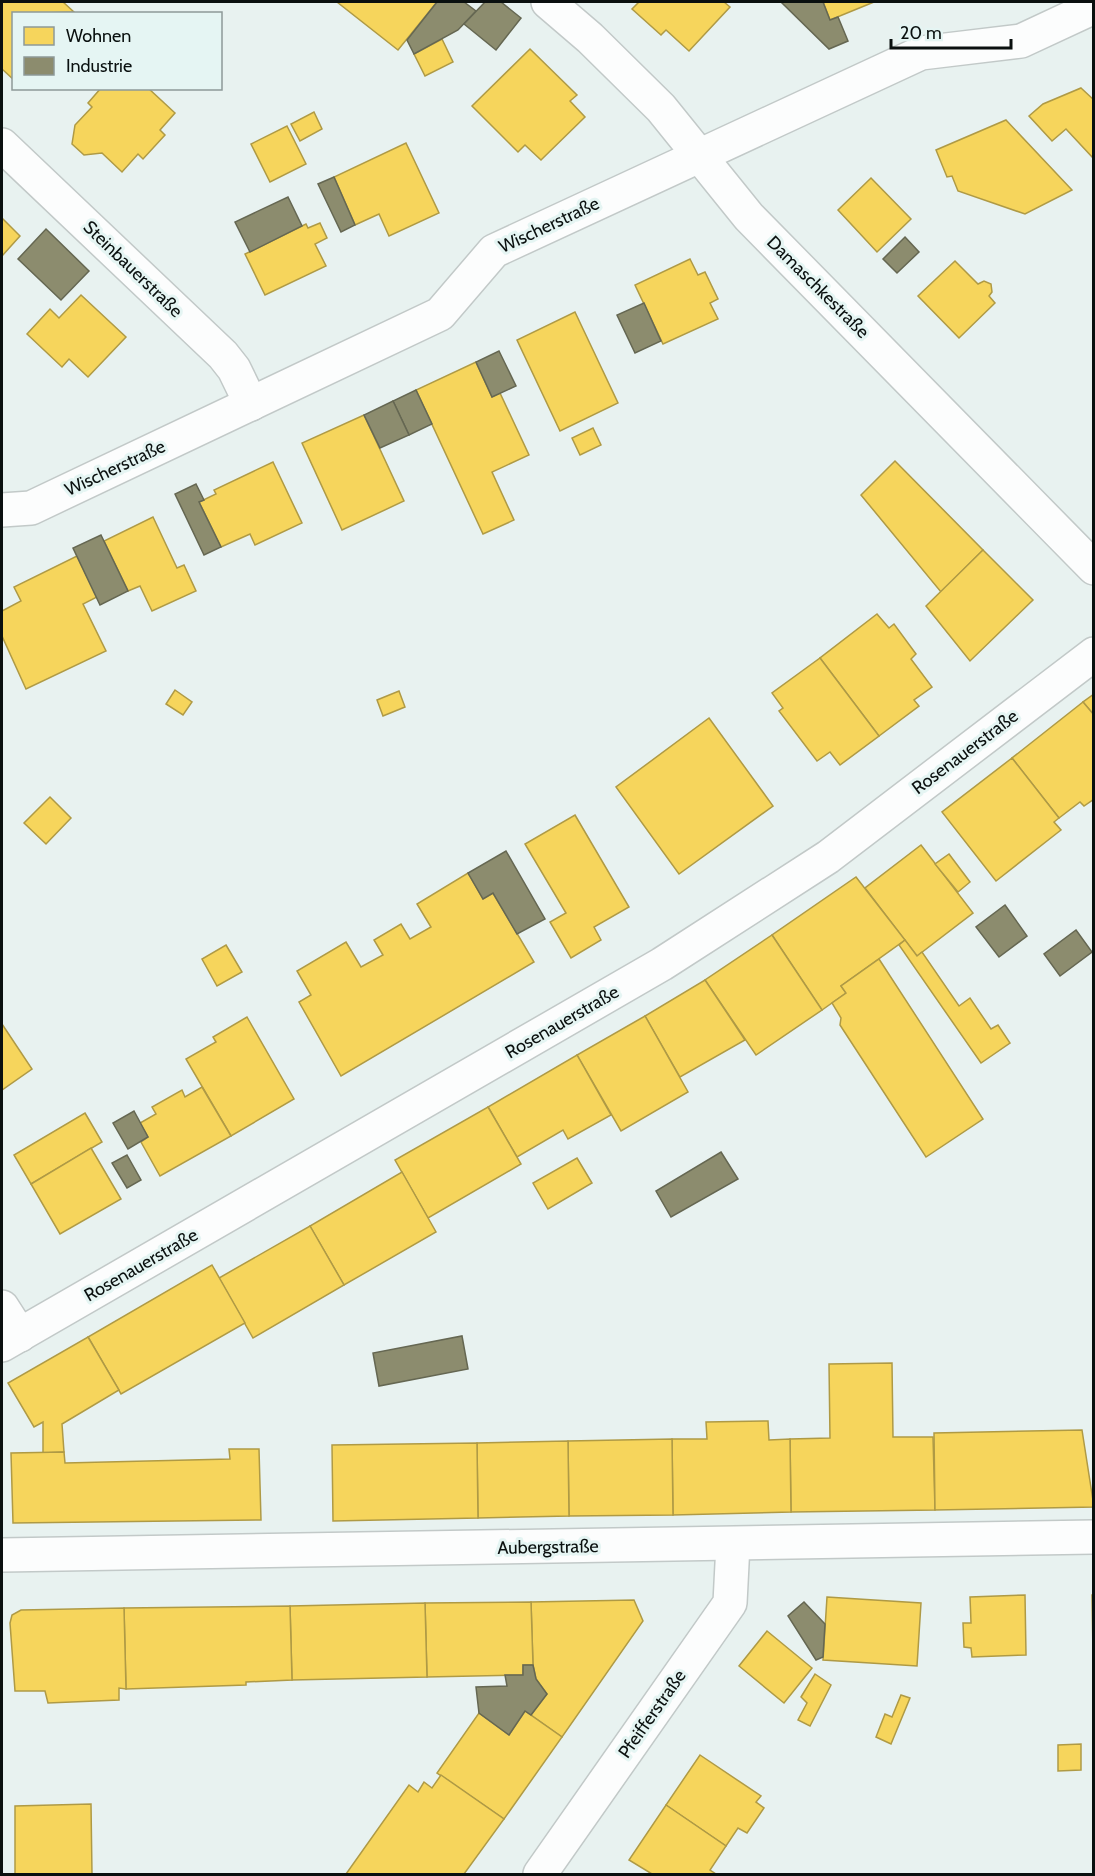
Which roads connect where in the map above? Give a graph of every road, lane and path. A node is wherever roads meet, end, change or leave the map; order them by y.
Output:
1 (548, 2) edge
2 (1094, 7) edge
3 (2, 145) edge
4 (699, 155) junction
5 (251, 404) junction
6 (2, 510) edge
7 (1094, 568) edge
8 (1094, 654) edge
9 (2, 1307) edge
10 (11, 1340) edge
11 (1094, 1537) edge
12 (733, 1544) junction
13 (2, 1556) edge
14 (540, 1875) edge

1 - 4 street, Damaschkestraße
2 - 4 street, Wischerstraße
3 - 5 street, Steinbauerstraße
4 - 5 street, Wischerstraße
4 - 7 street, Damaschkestraße
5 - 6 street, Wischerstraße
8 - 10 street, Rosenauerstraße
9 - 10 street
11 - 12 street, Aubergstraße
12 - 13 street, Aubergstraße
12 - 14 street, Pfeifferstraße

